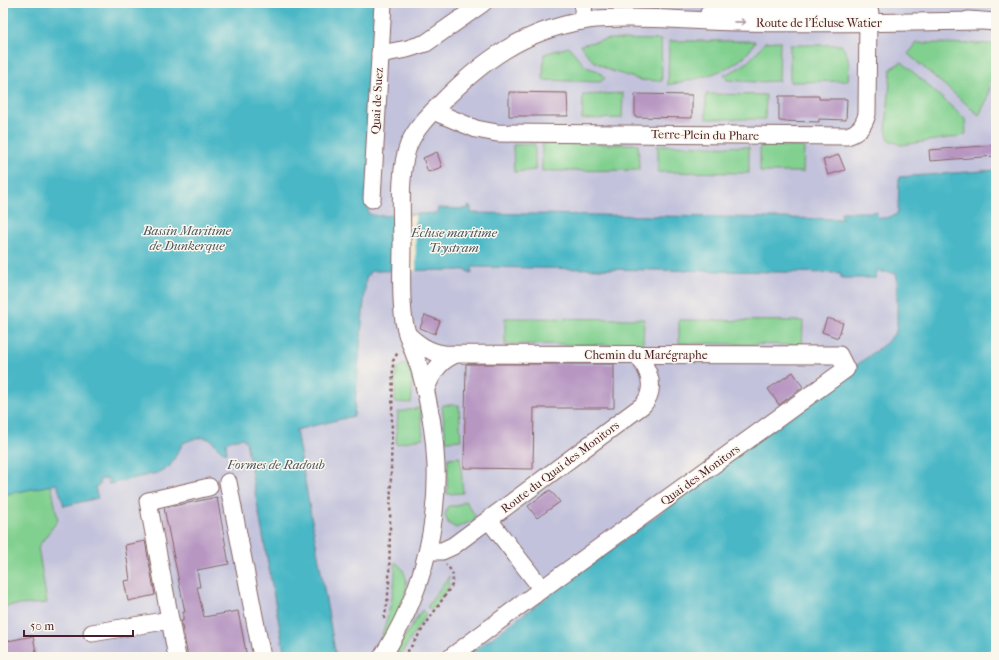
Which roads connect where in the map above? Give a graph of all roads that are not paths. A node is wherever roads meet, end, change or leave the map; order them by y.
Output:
1 (383, 3) edge
2 (483, 3) edge
3 (584, 3) edge
4 (775, 12) edge
5 (812, 12) edge
6 (868, 18) junction
7 (582, 21) junction
8 (996, 22) edge
9 (380, 54) junction
10 (433, 112) junction
11 (372, 200) dead end
12 (407, 334) junction
13 (454, 354) junction
14 (637, 355) junction
15 (839, 355) joint
16 (425, 391) junction
17 (228, 482) dead end
18 (209, 487) dead end
19 (488, 520) junction
20 (428, 551) junction
21 (542, 589) junction
22 (170, 620) junction
23 (92, 633) dead end
24 (177, 657) edge
25 (262, 657) edge
26 (382, 657) edge
27 (451, 657) edge

1 - 9 street, Quai de Suez
2 - 9 street
3 - 7 street
4 - 5 street, Route de l'Écluse Watier
4 - 7 street, Route de l'Écluse Watier
5 - 6 street, Route de l'Écluse Watier
6 - 8 street, Route de l'Écluse Watier
6 - 10 street, Terre-Plein du Phare
7 - 10 street, Route de l'Écluse Watier
9 - 11 street, Quai de Suez
10 - 12 street, Route de l'Écluse Watier
12 - 13 street, Chemin du Marégraphe
12 - 16 street, Route de l'Écluse Watier
13 - 14 street, Chemin du Marégraphe
13 - 16 street
14 - 15 street, Chemin du Marégraphe
14 - 19 street, Route du Quai des Monitors
15 - 21 street, Quai des Monitors
16 - 20 street, Route de l'Écluse Watier
17 - 25 street
18 - 22 street
19 - 20 street, Route du Quai des Monitors
19 - 21 street
20 - 26 street, Route de l'Écluse Watier
21 - 27 street
22 - 23 street
22 - 24 street

